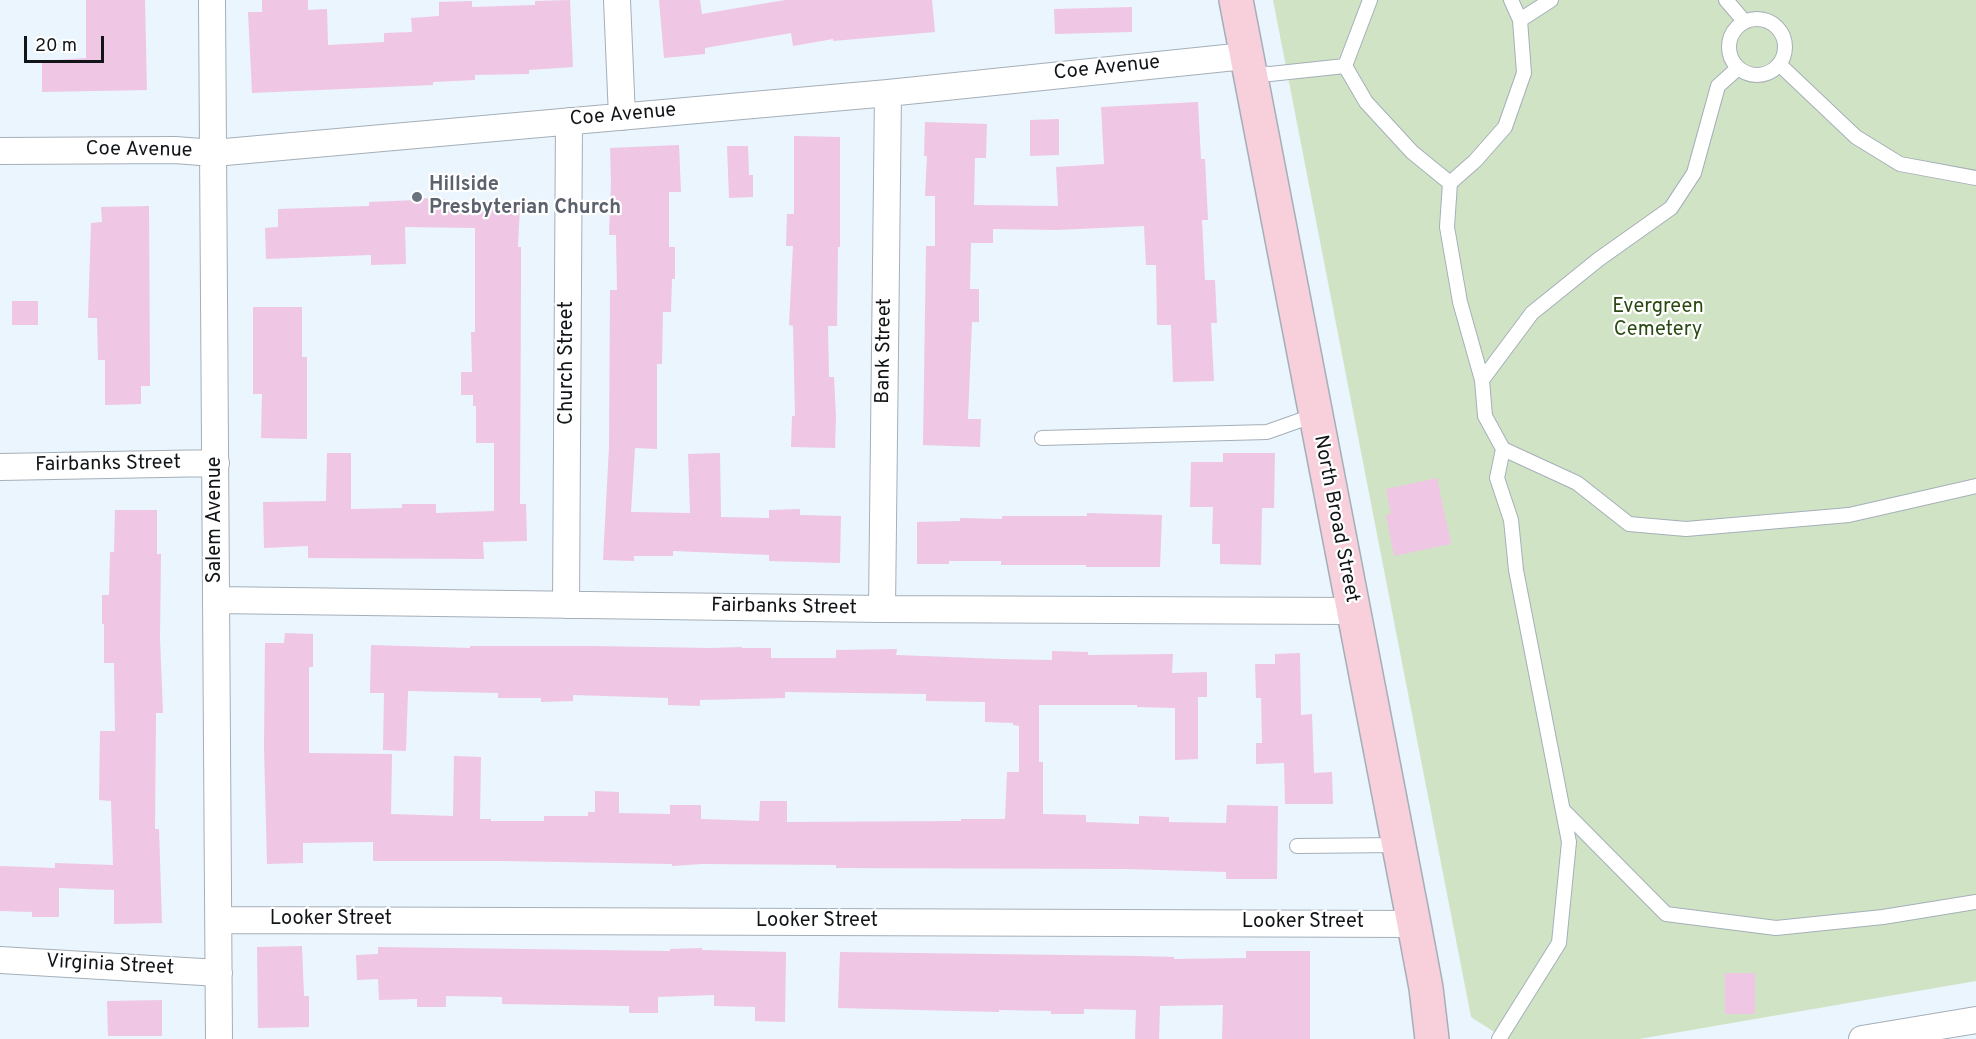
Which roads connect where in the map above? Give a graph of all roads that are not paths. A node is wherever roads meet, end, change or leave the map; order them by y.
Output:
1 (212, 0) edge
2 (617, 0) edge
3 (1236, 0) edge
4 (1370, 0) edge
5 (1510, 0) edge
6 (1551, 0) edge
7 (1726, 0) edge
8 (1520, 21) junction
9 (1744, 21) junction
10 (1247, 64) junction
11 (1779, 64) junction
12 (1345, 66) junction
13 (1738, 68) junction
14 (888, 93) junction
15 (622, 117) junction
16 (569, 121) junction
17 (0, 150) edge
18 (214, 153) junction
19 (1976, 178) edge
20 (1450, 183) junction
21 (1482, 380) junction
22 (1315, 415) junction
23 (1042, 438) dead end
24 (1503, 449) junction
25 (216, 463) junction
26 (0, 468) edge
27 (1976, 486) edge
28 (216, 600) junction
29 (566, 605) junction
30 (882, 609) junction
31 (1353, 611) junction
32 (1563, 810) junction
33 (1399, 845) junction
34 (1298, 846) dead end
35 (1976, 902) edge
36 (219, 920) junction
37 (1414, 924) junction
38 (0, 960) edge
39 (219, 973) junction
40 (1976, 1020) edge
41 (219, 1039) edge
42 (1432, 1039) edge
43 (1499, 1039) edge
44 (1862, 1039) edge

1 - 18 street, Salem Avenue
2 - 15 street
3 - 10 main road, North Broad Street
4 - 12 lane
5 - 8 lane
6 - 8 lane
7 - 9 lane
8 - 20 lane
9 - 11 lane
9 - 13 lane
10 - 12 lane
10 - 14 street, Coe Avenue
10 - 22 main road, North Broad Street
11 - 13 lane
11 - 19 lane
12 - 20 lane
13 - 21 lane
14 - 15 street, Coe Avenue
14 - 30 street, Bank Street
15 - 16 street, Coe Avenue
16 - 18 street, Coe Avenue
16 - 29 street, Church Street
17 - 18 street, Coe Avenue
18 - 25 street, Salem Avenue
20 - 21 lane
21 - 24 lane
22 - 23 lane
22 - 31 main road, North Broad Street
24 - 27 lane
24 - 32 lane
25 - 26 street, Fairbanks Street
25 - 28 street, Salem Avenue
28 - 29 street, Fairbanks Street
28 - 36 street, Salem Avenue
29 - 30 street, Fairbanks Street
30 - 31 street, Fairbanks Street
31 - 33 main road, North Broad Street
32 - 35 lane
32 - 43 lane
33 - 34 lane
33 - 37 main road, North Broad Street
36 - 37 street, Looker Street
36 - 39 street, Salem Avenue
37 - 42 main road, North Broad Street
38 - 39 street, Virginia Street
39 - 41 street, Salem Avenue
40 - 44 street

